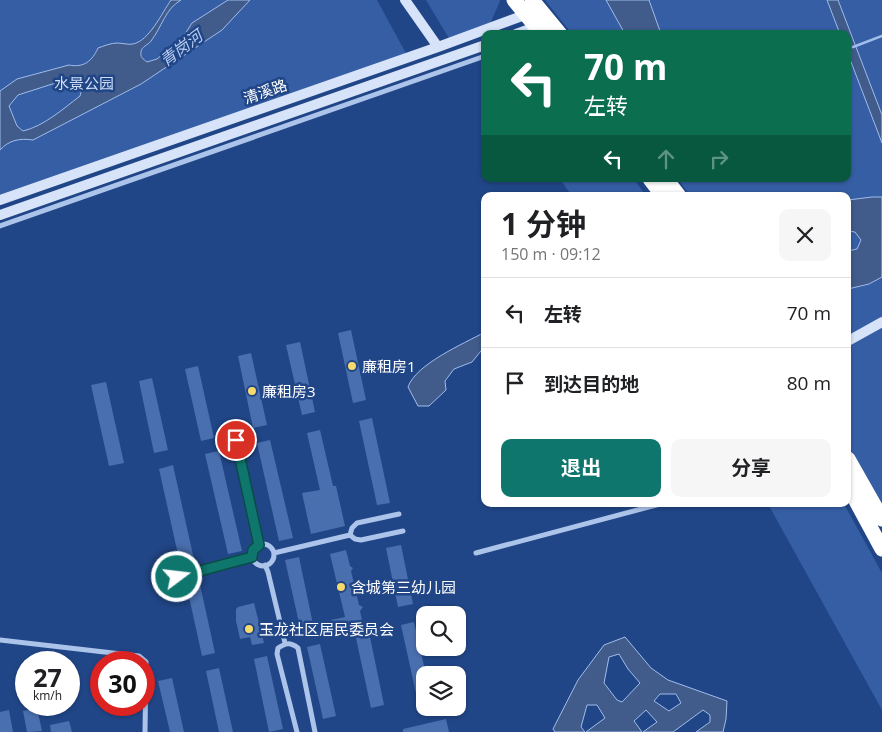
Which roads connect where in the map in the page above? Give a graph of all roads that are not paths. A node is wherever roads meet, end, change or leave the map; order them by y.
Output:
1 (405, 0) edge
2 (514, 0) edge
3 (533, 8) edge
4 (547, 29) edge
5 (481, 46) edge
6 (438, 47) junction
7 (481, 57) edge
8 (652, 182) edge
9 (668, 182) edge
10 (660, 192) edge
11 (676, 192) edge
12 (0, 200) edge
13 (0, 215) edge
14 (0, 226) edge
15 (882, 322) edge
16 (851, 339) edge
17 (236, 440) dead end
18 (851, 464) edge
19 (851, 492) edge
20 (649, 507) edge
21 (400, 514) dead end
22 (882, 519) edge
23 (403, 531) dead end
24 (350, 535) junction
25 (259, 545) junction
26 (882, 549) edge
27 (274, 552) junction
28 (476, 553) dead end
29 (252, 557) junction
30 (265, 566) junction
31 (177, 577) dead end
32 (0, 640) edge
33 (285, 644) junction
34 (145, 732) edge
35 (297, 732) edge
36 (315, 732) edge

1 - 6 main road
2 - 3 highway
3 - 4 highway
3 - 6 main road, 清溪路
5 - 13 main road, 清溪路
6 - 12 main road, 清溪路
7 - 14 street
8 - 10 highway
9 - 11 highway
15 - 16 main road
17 - 25 street
18 - 22 highway
19 - 26 highway
20 - 28 street
21 - 24 street
23 - 24 street
24 - 27 street
25 - 27 street
25 - 29 street
27 - 30 street
29 - 30 street
29 - 31 street
30 - 33 street
32 - 34 street
33 - 35 street
33 - 36 street

